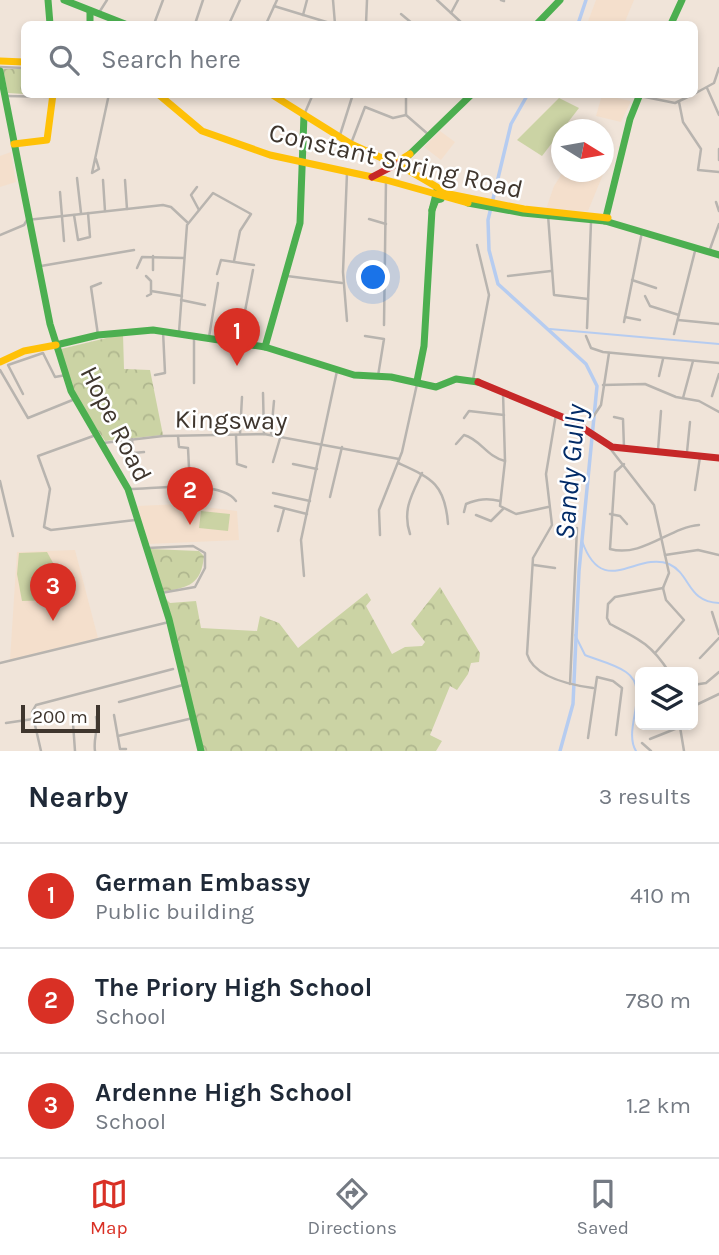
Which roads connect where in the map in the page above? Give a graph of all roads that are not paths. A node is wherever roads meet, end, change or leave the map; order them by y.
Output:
1 (48, 0) edge
2 (64, 0) edge
3 (107, 0) edge
4 (163, 0) edge
5 (204, 0) edge
6 (240, 0) edge
7 (277, 0) edge
8 (307, 0) edge
9 (333, 0) edge
10 (367, 0) edge
11 (438, 0) edge
12 (458, 0) edge
13 (560, 0) edge
14 (676, 0) edge
15 (682, 0) edge
16 (274, 6) junction
17 (94, 13) junction
18 (451, 13) junction
19 (401, 14) dead end
20 (303, 15) junction
21 (50, 21) edge
22 (91, 21) edge
23 (117, 21) edge
24 (155, 21) edge
25 (196, 21) edge
26 (230, 21) edge
27 (267, 21) edge
28 (324, 21) edge
29 (334, 21) edge
30 (366, 21) edge
31 (409, 21) edge
32 (460, 21) edge
33 (540, 21) edge
34 (666, 21) edge
35 (672, 21) edge
36 (0, 61) edge
37 (21, 62) edge
38 (21, 68) edge
39 (719, 68) edge
40 (0, 69) edge
41 (707, 88) junction
42 (698, 92) edge
43 (7, 96) junction
44 (21, 96) edge
45 (53, 98) edge
46 (108, 98) edge
47 (163, 98) edge
48 (277, 98) edge
49 (311, 98) edge
50 (352, 98) edge
51 (406, 98) edge
52 (468, 98) edge
53 (637, 98) edge
54 (656, 98) edge
55 (686, 98) edge
56 (679, 102) junction
57 (304, 115) junction
58 (406, 115) junction
59 (719, 115) edge
60 (429, 135) junction
61 (339, 137) junction
62 (14, 144) junction
63 (351, 144) junction
64 (719, 149) edge
65 (410, 153) junction
66 (380, 158) junction
67 (96, 159) dead end
68 (719, 160) edge
69 (303, 163) junction
70 (397, 164) junction
71 (406, 169) junction
72 (719, 172) edge
73 (347, 173) junction
74 (372, 177) junction
75 (77, 178) dead end
76 (103, 180) dead end
77 (125, 180) dead end
78 (386, 180) junction
79 (197, 187) dead end
80 (60, 192) dead end
81 (436, 192) junction
82 (463, 202) junction
83 (716, 202) dead end
84 (487, 204) junction
85 (501, 207) junction
86 (127, 208) junction
87 (199, 210) junction
88 (432, 210) junction
89 (105, 211) junction
90 (719, 211) edge
91 (81, 213) junction
92 (88, 213) junction
93 (74, 214) junction
94 (548, 215) junction
95 (61, 216) junction
96 (599, 218) junction
97 (369, 219) dead end
98 (27, 220) junction
99 (187, 223) junction
100 (386, 224) junction
101 (719, 224) edge
102 (642, 232) junction
103 (0, 235) edge
104 (64, 241) dead end
105 (477, 245) dead end
106 (695, 247) junction
107 (710, 249) junction
108 (134, 250) dead end
109 (719, 253) edge
110 (153, 256) junction
111 (184, 258) junction
112 (234, 261) junction
113 (36, 267) junction
114 (137, 268) dead end
115 (153, 270) dead end
116 (551, 271) junction
117 (217, 274) dead end
118 (283, 275) junction
119 (146, 276) dead end
120 (508, 276) dead end
121 (632, 281) junction
122 (101, 283) dead end
123 (218, 283) dead end
124 (344, 283) junction
125 (656, 288) dead end
126 (152, 291) junction
127 (147, 296) dead end
128 (645, 296) dead end
129 (182, 298) junction
130 (588, 299) junction
131 (205, 305) dead end
132 (679, 315) junction
133 (625, 317) junction
134 (640, 320) dead end
135 (678, 320) junction
136 (347, 321) dead end
137 (624, 322) dead end
138 (719, 324) edge
139 (384, 326) dead end
140 (587, 328) dead end
141 (163, 331) junction
142 (179, 332) junction
143 (194, 334) junction
144 (674, 334) dead end
145 (98, 335) junction
146 (365, 336) dead end
147 (586, 336) dead end
148 (209, 337) junction
149 (239, 342) junction
150 (56, 345) junction
151 (424, 346) junction
152 (265, 347) junction
153 (609, 353) junction
154 (663, 359) junction
155 (693, 361) junction
156 (0, 362) edge
157 (719, 363) edge
158 (0, 370) edge
159 (337, 371) junction
160 (719, 374) edge
161 (66, 375) junction
162 (155, 375) dead end
163 (378, 376) junction
164 (659, 376) dead end
165 (473, 380) junction
166 (417, 381) junction
167 (194, 383) dead end
168 (429, 385) junction
169 (603, 385) junction
170 (503, 392) junction
171 (263, 393) dead end
172 (23, 394) dead end
173 (712, 396) dead end
174 (242, 397) dead end
175 (683, 398) junction
176 (75, 399) junction
177 (274, 401) dead end
178 (661, 411) dead end
179 (719, 412) edge
180 (556, 414) junction
181 (504, 415) junction
182 (593, 417) dead end
183 (614, 417) dead end
184 (464, 418) dead end
185 (690, 422) dead end
186 (264, 427) junction
187 (271, 427) junction
188 (264, 434) junction
189 (271, 434) junction
190 (97, 435) junction
191 (238, 435) junction
192 (281, 435) junction
193 (178, 436) junction
194 (132, 439) junction
195 (604, 442) junction
196 (103, 443) junction
197 (322, 443) junction
198 (456, 444) dead end
199 (342, 447) junction
200 (624, 448) junction
201 (144, 452) dead end
202 (657, 453) junction
203 (687, 456) junction
204 (700, 457) junction
205 (719, 458) edge
206 (398, 461) junction
207 (505, 461) junction
208 (273, 462) dead end
209 (293, 464) dead end
210 (624, 464) junction
211 (246, 467) dead end
212 (189, 468) dead end
213 (317, 469) junction
214 (422, 472) junction
215 (0, 481) edge
216 (128, 489) junction
217 (2, 490) edge
218 (695, 490) dead end
219 (273, 493) dead end
220 (330, 497) dead end
221 (236, 501) dead end
222 (310, 501) junction
223 (500, 501) junction
224 (275, 506) dead end
225 (548, 507) junction
226 (284, 509) junction
227 (503, 509) junction
228 (464, 512) dead end
229 (307, 514) junction
230 (475, 514) dead end
231 (610, 514) junction
232 (138, 520) junction
233 (448, 524) dead end
234 (627, 524) dead end
235 (699, 525) dead end
236 (577, 528) dead end
237 (278, 531) dead end
238 (410, 534) dead end
239 (380, 535) dead end
240 (13, 536) dead end
241 (662, 541) junction
242 (147, 548) junction
243 (665, 555) junction
244 (719, 555) edge
245 (533, 565) junction
246 (555, 568) dead end
247 (304, 576) dead end
248 (663, 588) junction
249 (161, 593) junction
250 (712, 612) dead end
251 (169, 622) junction
252 (719, 636) edge
253 (656, 652) junction
254 (700, 657) dead end
255 (0, 663) edge
256 (665, 667) edge
257 (173, 669) dead end
258 (719, 672) edge
259 (570, 684) junction
260 (698, 684) edge
261 (184, 685) junction
262 (593, 688) junction
263 (719, 694) edge
264 (119, 702) dead end
265 (698, 704) edge
266 (114, 715) dead end
267 (96, 717) dead end
268 (193, 718) junction
269 (33, 719) junction
270 (6, 723) dead end
271 (73, 723) dead end
272 (672, 730) edge
273 (680, 730) edge
274 (616, 735) dead end
275 (118, 736) junction
276 (588, 738) dead end
277 (650, 739) dead end
278 (642, 743) dead end
279 (125, 749) dead end
280 (41, 751) edge
281 (75, 751) edge
282 (95, 751) edge
283 (201, 751) edge
284 (651, 751) edge
285 (684, 751) edge

1 - 21 main road
2 - 17 main road
3 - 17 street
4 - 24 street
5 - 25 street
6 - 26 street
7 - 16 street
8 - 20 street
9 - 29 street
10 - 30 street
11 - 18 street
12 - 18 street
13 - 33 main road
14 - 34 main road
15 - 35 main road
16 - 20 street
16 - 27 street
17 - 22 main road
17 - 23 main road
18 - 32 street
19 - 31 street
20 - 28 street
36 - 37 main road
38 - 40 street
39 - 41 street
40 - 43 main road, Hope Road
41 - 42 street
41 - 59 street
43 - 44 street
43 - 62 main road, Hope Road
45 - 62 main road
46 - 67 street
47 - 69 main road, Constant Spring Road
48 - 57 main road
49 - 57 street
50 - 61 street
51 - 58 street
52 - 60 main road
53 - 96 main road
54 - 56 street
55 - 56 street
56 - 72 street
57 - 61 main road
57 - 69 main road
58 - 60 street
58 - 63 street
60 - 65 main road
61 - 63 main road
62 - 98 main road, Hope Road
63 - 66 main road
64 - 68 street
65 - 66 main road
65 - 70 main road
65 - 71 main road
66 - 70 main road
69 - 73 main road, Constant Spring Road
69 - 118 main road
70 - 71 main road
70 - 74 main road
71 - 81 main road
73 - 74 main road, Constant Spring Road
73 - 124 street
74 - 78 main road, Constant Spring Road
75 - 91 street
76 - 89 street
77 - 86 street
78 - 81 main road, Constant Spring Road
78 - 100 street
79 - 87 street
80 - 95 street
81 - 82 main road, Constant Spring Road
81 - 84 main road, Constant Spring Road
81 - 88 main road
82 - 84 main road, Constant Spring Road
82 - 88 main road
83 - 90 street
84 - 85 main road, Constant Spring Road
85 - 94 main road, Constant Spring Road
85 - 96 main road, Constant Spring Road
86 - 89 street
86 - 99 street
87 - 99 street
87 - 112 street
88 - 151 main road
89 - 92 street
91 - 92 street
91 - 93 street
92 - 93 street
93 - 95 street
94 - 96 main road, Constant Spring Road
94 - 116 street
95 - 98 street
95 - 104 street
96 - 102 main road, Constant Spring Road
96 - 107 main road, Constant Spring Road
96 - 130 street
97 - 100 street
98 - 103 street
98 - 113 main road, Hope Road
99 - 111 street
100 - 139 street
101 - 107 street
102 - 106 main road, Constant Spring Road
102 - 121 street
105 - 165 street
106 - 109 main road, Constant Spring Road
106 - 132 street
107 - 109 main road, Constant Spring Road
108 - 113 street
110 - 111 street
110 - 114 street
110 - 115 street
111 - 129 street
112 - 117 street
112 - 149 street
113 - 150 main road, Hope Road
116 - 120 street
116 - 130 street
118 - 124 street
118 - 152 main road
119 - 126 street
121 - 125 street
121 - 133 street
122 - 145 street
123 - 148 street
124 - 136 street
126 - 127 street
126 - 129 street
128 - 132 street
129 - 131 street
129 - 142 street
130 - 140 street
132 - 135 street
133 - 134 street
133 - 137 street
135 - 138 street
135 - 144 street
141 - 142 main road
141 - 145 main road
141 - 162 street
142 - 143 main road
143 - 148 main road
143 - 167 street
145 - 150 main road
146 - 163 street
147 - 153 street
148 - 149 main road
149 - 152 main road
150 - 156 main road
150 - 161 main road, Hope Road
151 - 166 main road
151 - 168 main road
152 - 159 main road
153 - 154 street
153 - 169 street
154 - 155 street
154 - 164 street
155 - 157 street
155 - 175 street
158 - 176 street
159 - 163 main road
159 - 197 street
160 - 173 street
161 - 172 street
161 - 176 main road, Hope Road
163 - 166 main road
165 - 168 main road
165 - 170 main road
166 - 168 main road
166 - 206 street
169 - 175 street
169 - 182 street
170 - 180 main road
170 - 181 street
171 - 186 street
174 - 191 street
175 - 179 street
176 - 190 main road, Hope Road
177 - 187 street
178 - 202 street
180 - 195 main road
180 - 225 street
181 - 184 street
181 - 207 street
183 - 200 street
185 - 203 street
186 - 187 street
186 - 188 street
187 - 189 street
188 - 189 street, Kingsway
188 - 191 street, Kingsway
189 - 192 street, Kingsway
190 - 196 main road, Hope Road
190 - 232 street
191 - 193 street, Kingsway
191 - 211 street
192 - 197 street, Kingsway
192 - 208 street
193 - 194 street, Kingsway
193 - 212 street
194 - 196 street, Kingsway
194 - 201 street
195 - 200 main road
195 - 210 street
196 - 216 main road, Hope Road
197 - 199 street, Kingsway
197 - 213 street
198 - 207 street
199 - 206 street, Kingsway
199 - 220 street
200 - 202 main road
202 - 203 main road
203 - 204 main road
204 - 205 main road
204 - 218 street
206 - 214 street, Kingsway
206 - 239 street
207 - 223 street
209 - 213 street
210 - 231 street
210 - 241 street
213 - 222 street
214 - 233 street
214 - 238 street
215 - 217 street
216 - 221 street
216 - 232 main road, Hope Road
217 - 240 street
219 - 222 street
222 - 229 street
223 - 227 street
223 - 228 street
224 - 226 street
225 - 227 street
225 - 245 street
226 - 229 street
226 - 237 street
227 - 230 street
229 - 247 street
231 - 234 street
231 - 241 street
232 - 242 main road, Hope Road
235 - 241 street
236 - 259 street
241 - 243 street
242 - 249 main road, Hope Road
242 - 249 street
243 - 244 street
243 - 248 street
245 - 246 street
245 - 259 street
248 - 253 street
248 - 253 street
249 - 251 main road, Hope Road
250 - 252 street
251 - 255 street
251 - 261 main road, Hope Road
252 - 254 street
253 - 256 street
257 - 269 street
258 - 260 street
259 - 262 street
261 - 264 street
261 - 268 main road, Hope Road
262 - 274 street
262 - 276 street
263 - 265 street
266 - 275 street
267 - 282 street
268 - 275 street
268 - 283 main road, Hope Road
269 - 270 street
269 - 280 street
271 - 281 street
272 - 277 street
273 - 285 street
275 - 279 street
278 - 284 street

